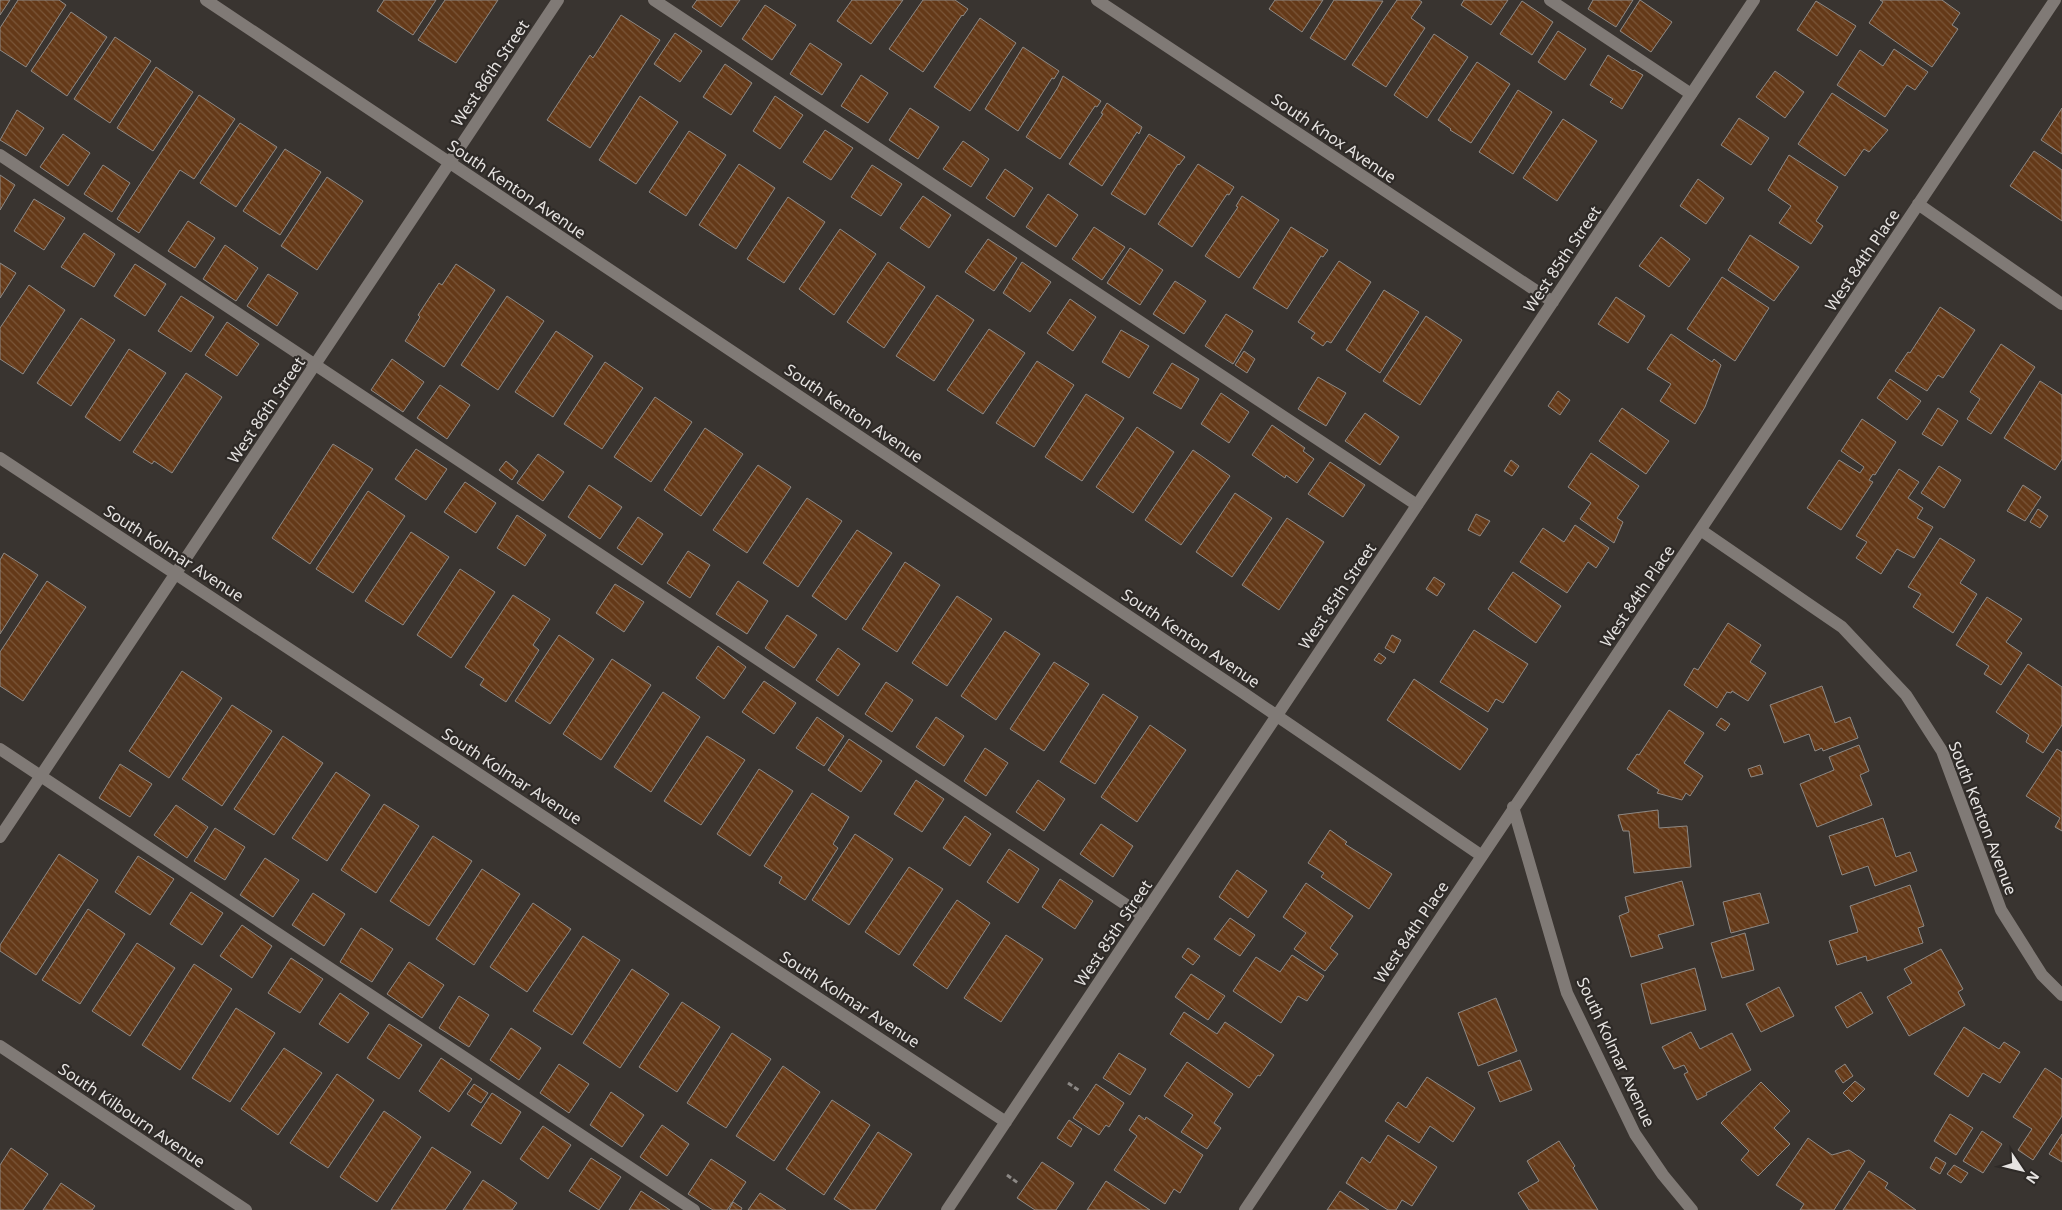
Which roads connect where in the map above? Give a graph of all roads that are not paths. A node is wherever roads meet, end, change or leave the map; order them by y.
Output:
1 (206, 0) edge
2 (558, 0) edge
3 (654, 0) edge
4 (1097, 0) edge
5 (1550, 0) edge
6 (1754, 0) edge
7 (2055, 0) edge
8 (1691, 94) junction
9 (0, 155) edge
10 (449, 163) junction
11 (1918, 204) junction
12 (1553, 302) junction
13 (2062, 304) edge
14 (315, 365) junction
15 (0, 458) edge
16 (1417, 505) junction
17 (1702, 531) junction
18 (176, 574) junction
19 (1277, 715) junction
20 (0, 749) edge
21 (41, 776) junction
22 (1513, 807) junction
23 (0, 837) edge
24 (1482, 856) junction
25 (1144, 916) junction
26 (2062, 995) edge
27 (0, 1046) edge
28 (1006, 1122) junction
29 (246, 1210) edge
30 (694, 1210) edge
31 (948, 1210) edge
32 (1246, 1210) edge
33 (1692, 1210) edge

1 - 10 street, South Kenton Avenue
2 - 10 street, West 86th Street
3 - 16 street
4 - 12 street, South Knox Avenue
5 - 8 street
6 - 8 street, West 85th Street
7 - 11 street, West 84th Place
8 - 12 street, West 85th Street
9 - 14 street
10 - 14 street, West 86th Street
10 - 19 street, South Kenton Avenue
11 - 13 street
11 - 17 street, West 84th Place
12 - 16 street, West 85th Street
14 - 18 street, West 86th Street
14 - 25 street
15 - 18 street, South Kolmar Avenue
16 - 19 street, West 85th Street
17 - 22 street, West 84th Place
17 - 26 street, South Kenton Avenue
18 - 21 street, West 86th Street
18 - 28 street, South Kolmar Avenue
19 - 24 street, South Kenton Avenue
19 - 25 street, West 85th Street
20 - 21 street
21 - 23 street, West 86th Street
21 - 30 street
22 - 24 street, West 84th Place
22 - 33 street, South Kolmar Avenue
24 - 32 street, West 84th Place
25 - 28 street, West 85th Street
27 - 29 street, South Kilbourn Avenue
28 - 31 street, West 85th Street

